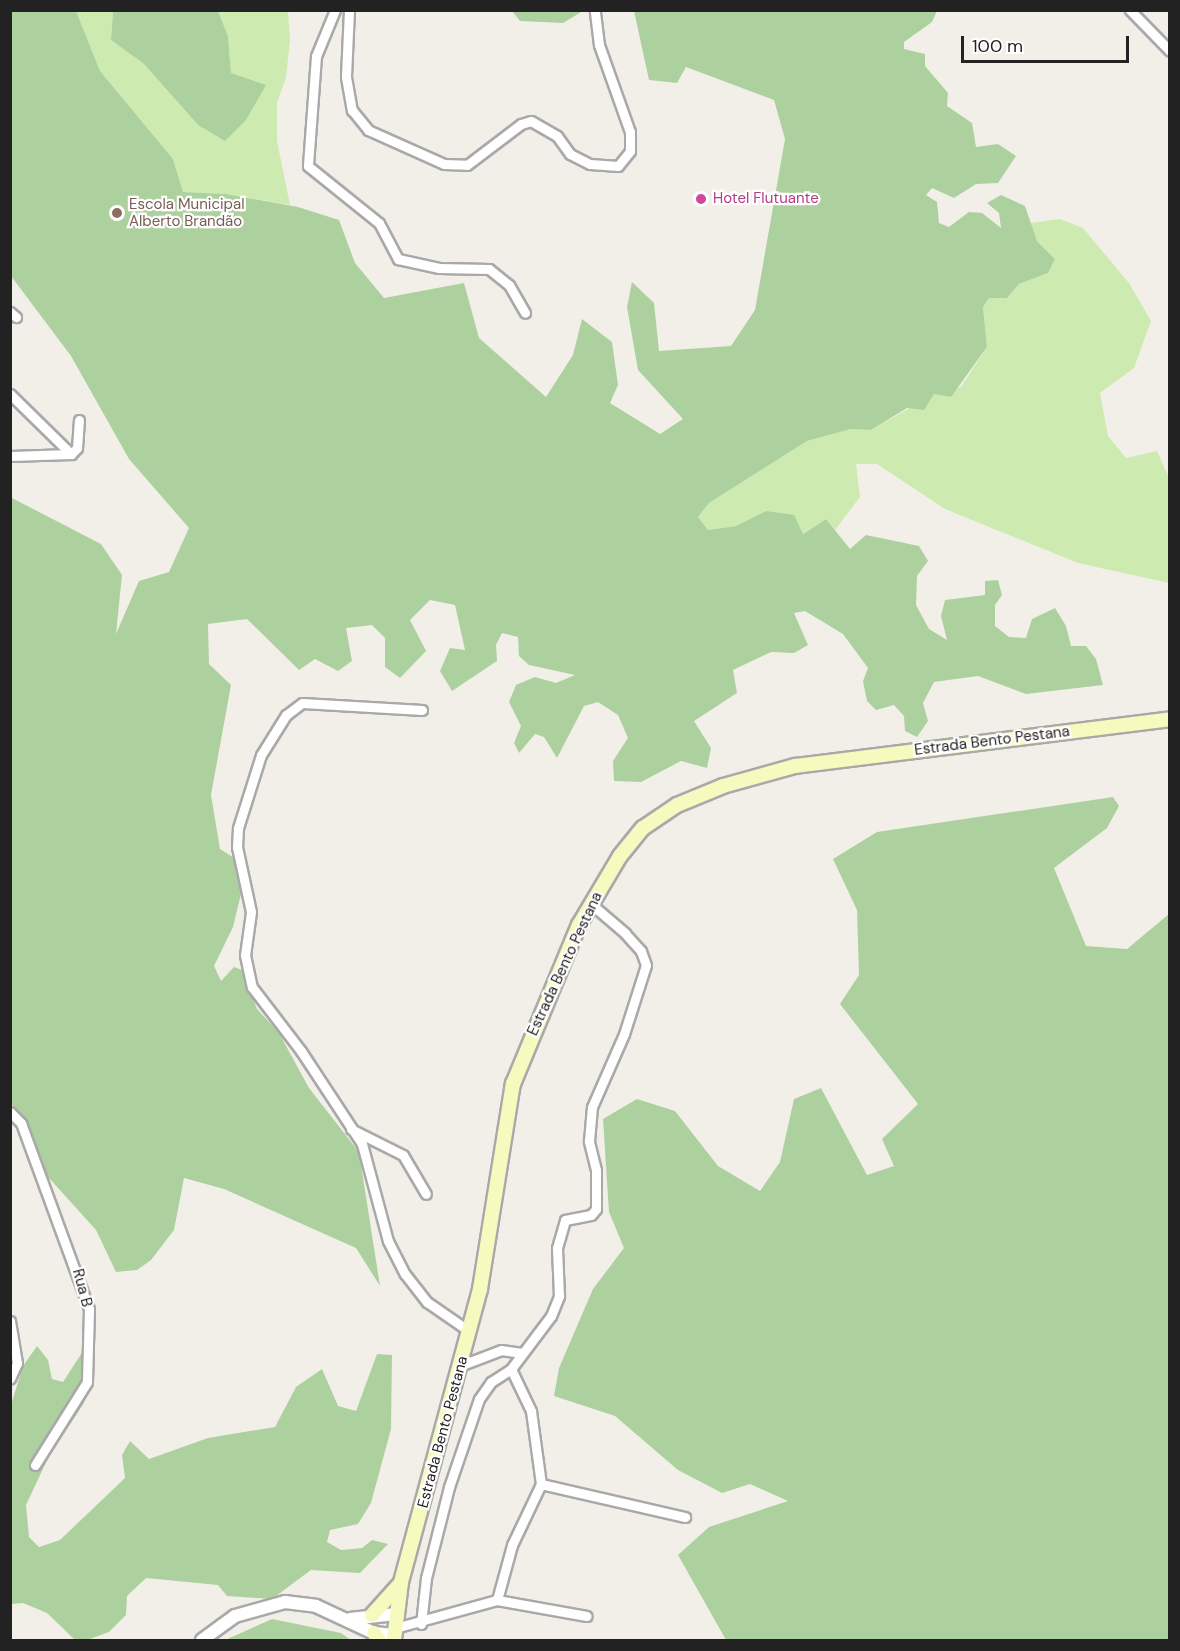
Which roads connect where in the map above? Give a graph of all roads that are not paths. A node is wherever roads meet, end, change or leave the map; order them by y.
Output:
1 (335, 10) edge
2 (349, 10) edge
3 (595, 10) edge
4 (1130, 10) edge
5 (1170, 51) edge
6 (525, 313) dead end
7 (10, 394) edge
8 (79, 420) dead end
9 (71, 454) junction
10 (10, 456) edge
11 (422, 710) dead end
12 (1170, 719) edge
13 (591, 904) junction
14 (10, 1112) edge
15 (351, 1129) junction
16 (426, 1194) dead end
17 (10, 1320) edge
18 (470, 1331) junction
19 (522, 1353) junction
20 (462, 1365) junction
21 (511, 1369) junction
22 (10, 1379) edge
23 (35, 1465) dead end
24 (541, 1484) junction
25 (685, 1517) dead end
26 (401, 1582) junction
27 (497, 1600) junction
28 (372, 1615) junction
29 (587, 1616) dead end
30 (350, 1619) junction
31 (421, 1624) junction
32 (395, 1629) edge
33 (377, 1637) edge
34 (202, 1641) edge

1 - 6 street
2 - 3 street
4 - 5 street
7 - 9 street
8 - 9 street
9 - 10 street
11 - 15 street
12 - 13 main road, Estrada Bento Pestana
13 - 18 main road, Estrada Bento Pestana
13 - 19 street
14 - 23 street, Rua B
15 - 16 street
15 - 18 street
17 - 22 street
18 - 20 main road, Estrada Bento Pestana
19 - 20 street
19 - 21 street
20 - 26 main road, Estrada Bento Pestana
21 - 24 street
21 - 31 street
24 - 25 street
24 - 27 street
26 - 28 main road
26 - 32 main road, Estrada Bento Pestana
27 - 29 street
27 - 31 street
28 - 30 street
28 - 32 street
30 - 33 street
30 - 34 street
31 - 32 street
32 - 33 street

